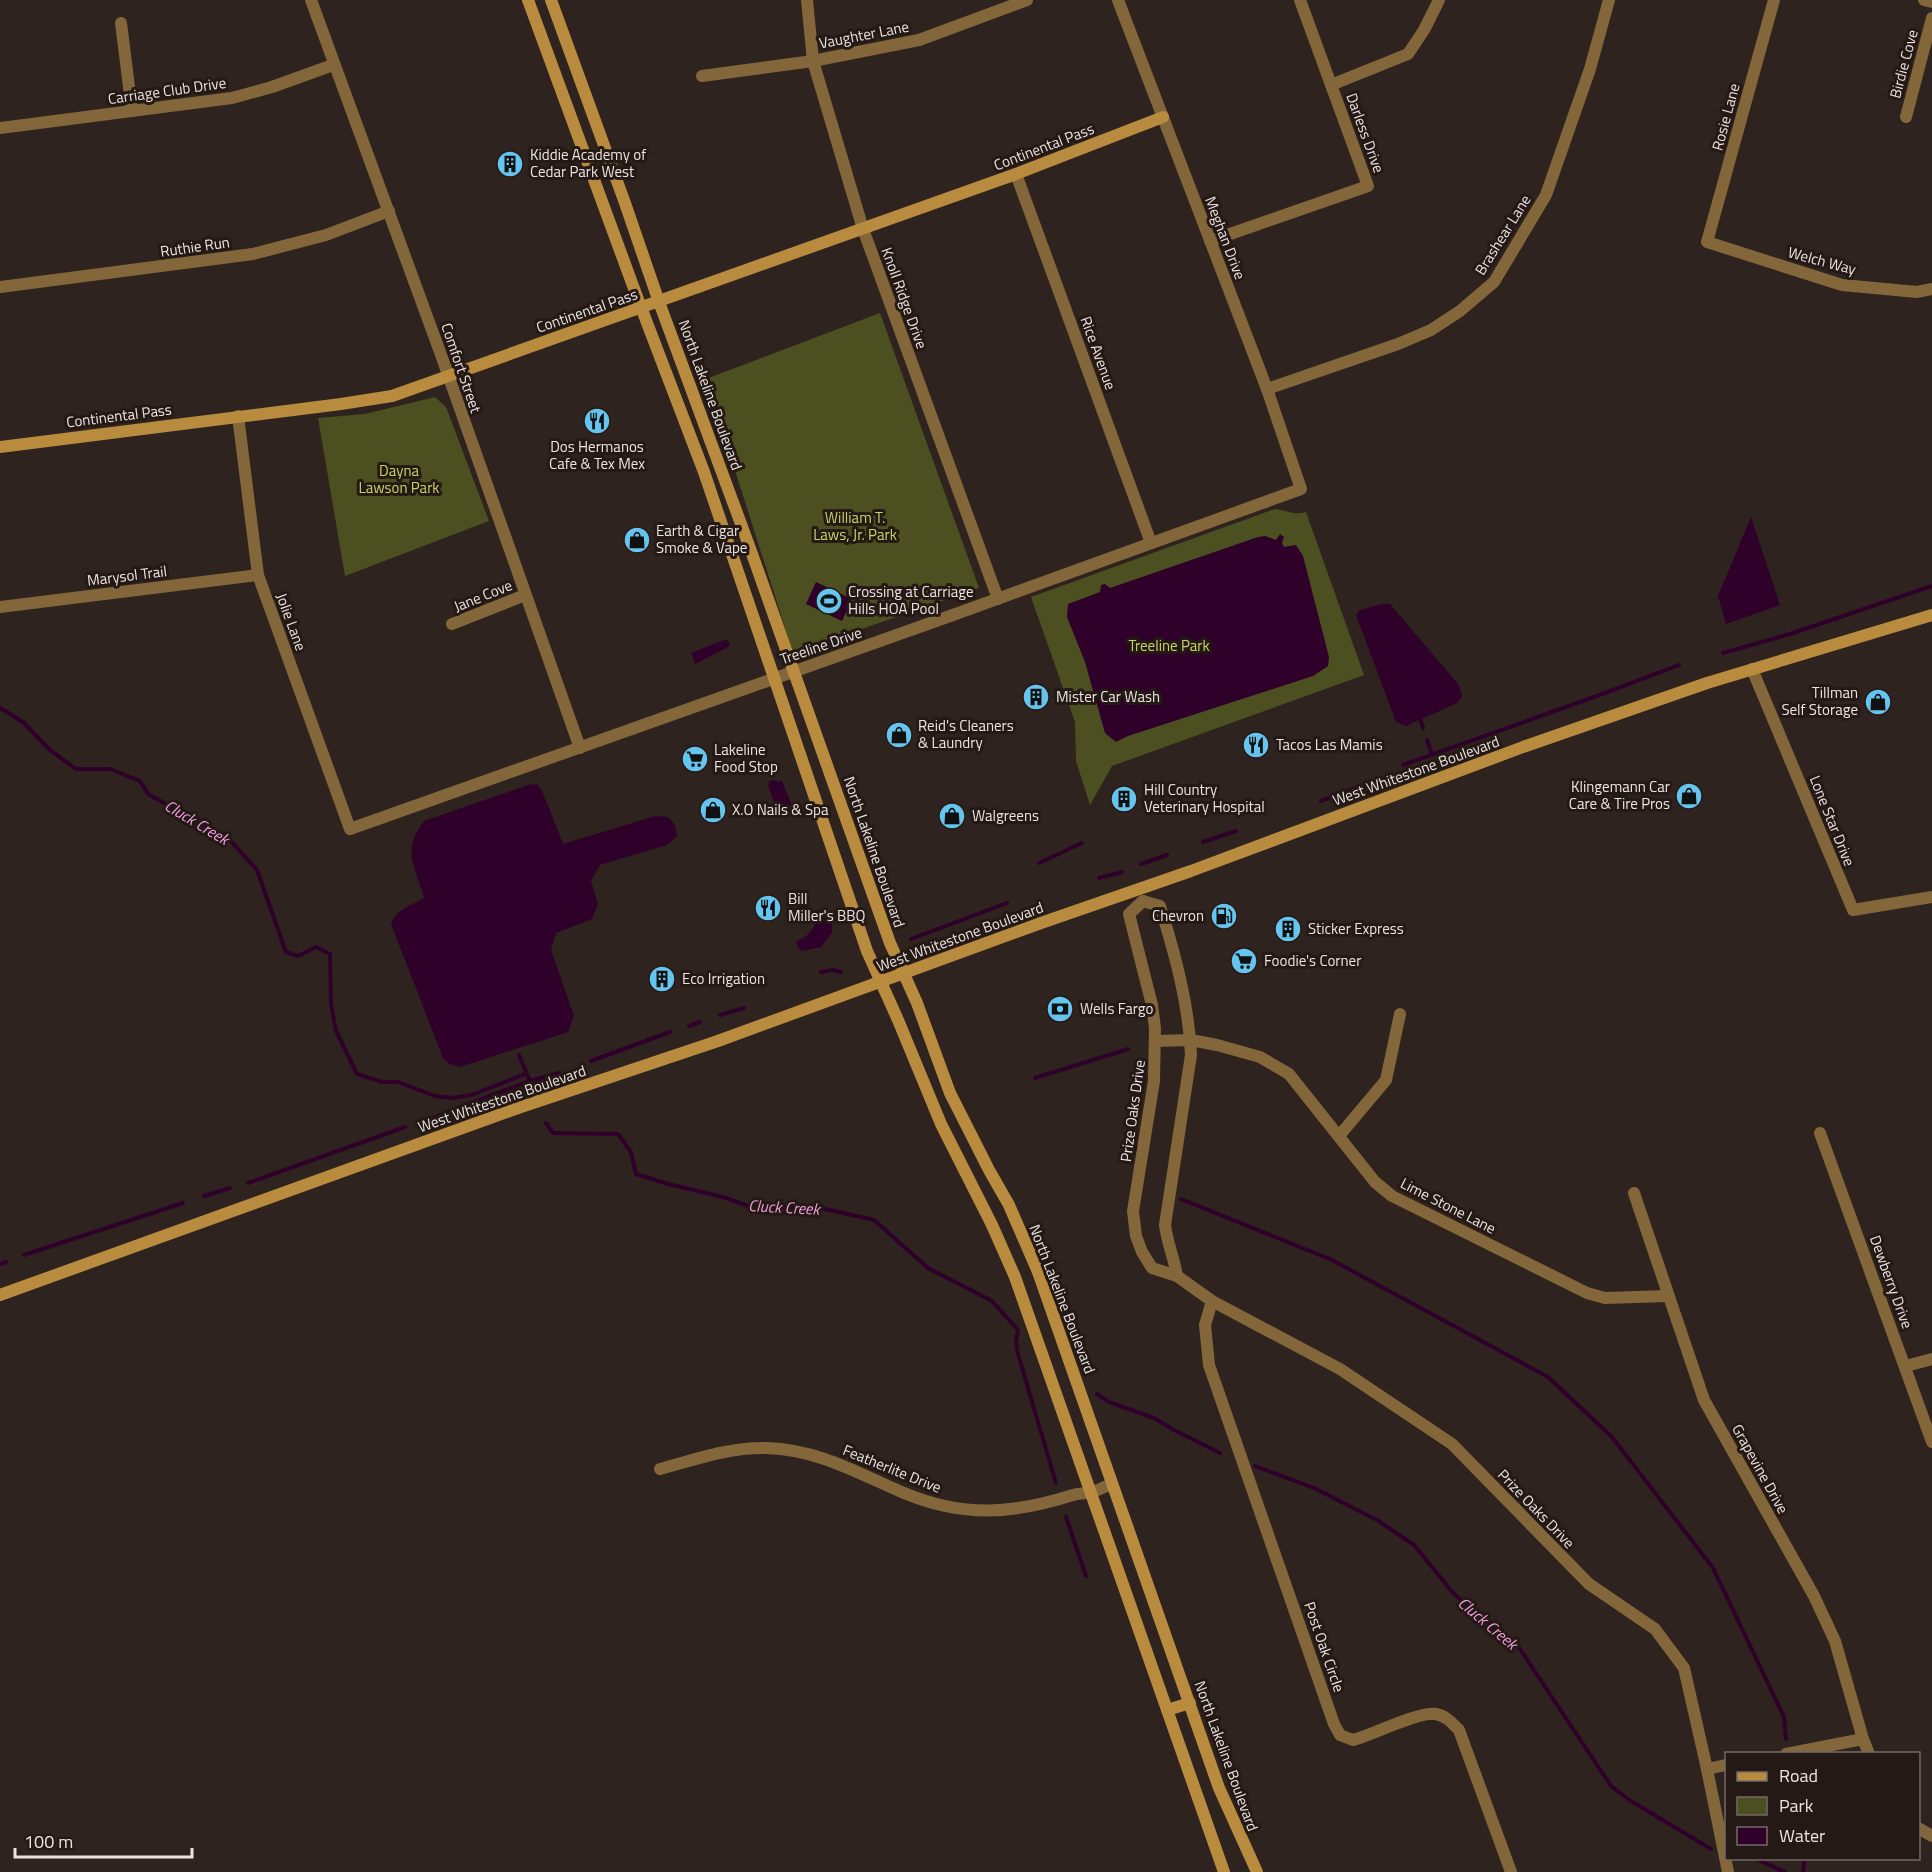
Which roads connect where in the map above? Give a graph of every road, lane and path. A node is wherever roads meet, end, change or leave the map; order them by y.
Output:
1 (311, 0) edge
2 (528, 0) edge
3 (551, 0) edge
4 (807, 0) edge
5 (1027, 0) edge
6 (1118, 0) edge
7 (1300, 0) edge
8 (1439, 0) edge
9 (1609, 0) edge
10 (1774, 0) edge
11 (1924, 0) edge
12 (1932, 2) edge
13 (1932, 18) edge
14 (121, 23) dead end
15 (813, 61) junction
16 (333, 65) junction
17 (702, 76) dead end
18 (1331, 85) junction
19 (132, 111) junction
20 (1163, 117) junction
21 (1906, 117) dead end
22 (0, 128) edge
23 (1016, 174) junction
24 (389, 212) junction
25 (863, 229) junction
26 (1210, 241) junction
27 (1707, 242) joint
28 (0, 287) edge
29 (1932, 289) edge
30 (659, 302) junction
31 (641, 308) junction
32 (448, 377) junction
33 (1267, 389) junction
34 (238, 416) junction
35 (0, 447) edge
36 (1301, 489) joint
37 (1151, 543) junction
38 (258, 575) junction
39 (525, 595) junction
40 (998, 599) junction
41 (0, 607) edge
42 (1932, 615) edge
43 (452, 624) dead end
44 (1752, 669) junction
45 (793, 672) junction
46 (775, 677) junction
47 (580, 748) junction
48 (350, 829) joint
49 (1141, 895) junction
50 (1932, 897) edge
51 (903, 974) junction
52 (880, 982) junction
53 (1400, 1014) dead end
54 (1191, 1040) junction
55 (1156, 1041) junction
56 (1820, 1133) dead end
57 (1339, 1136) junction
58 (1634, 1193) dead end
59 (1177, 1276) junction
60 (0, 1295) edge
61 (1668, 1296) junction
62 (1212, 1301) junction
63 (1932, 1359) edge
64 (1906, 1366) junction
65 (1932, 1442) edge
66 (660, 1469) dead end
67 (1112, 1484) junction
68 (1092, 1492) junction
69 (1190, 1703) junction
70 (1167, 1710) junction
71 (1863, 1740) junction
72 (1797, 1752) edge
73 (1868, 1752) edge
74 (1725, 1765) edge
75 (1707, 1769) junction
76 (1507, 1871) edge
77 (1726, 1871) edge
78 (1224, 1872) edge
79 (1257, 1872) edge

1 - 16 street, Comfort Street
2 - 31 main road
3 - 30 main road, North Lakeline Boulevard
4 - 15 street, Knoll Ridge Drive
5 - 15 street, Vaughter Lane
6 - 20 street, Meghan Drive
7 - 18 street, Darless Drive
8 - 18 street
9 - 33 street, Brashear Lane
10 - 27 street, Rosie Lane
11 - 12 street
13 - 21 street, Birdie Cove
14 - 19 street
15 - 17 street, Vaughter Lane
15 - 25 street, Knoll Ridge Drive
16 - 19 street, Carriage Club Drive
16 - 24 street, Comfort Street
18 - 26 street, Darless Drive
19 - 22 street, Carriage Club Drive
20 - 23 main road, Continental Pass
20 - 26 street, Meghan Drive
23 - 25 main road, Continental Pass
23 - 37 street, Rice Avenue
24 - 28 street, Ruthie Run
24 - 32 street, Comfort Street
25 - 30 main road, Continental Pass
25 - 40 street, Knoll Ridge Drive
26 - 33 street, Meghan Drive
27 - 29 street, Welch Way
30 - 31 main road, Continental Pass
30 - 45 main road, North Lakeline Boulevard
31 - 32 main road, Continental Pass
31 - 46 main road
32 - 34 main road, Continental Pass
32 - 39 street, Comfort Street
33 - 36 street, Meghan Drive
34 - 35 main road, Continental Pass
34 - 38 street, Jolie Lane
36 - 37 street, Treeline Drive
37 - 40 street, Treeline Drive
38 - 41 street, Marysol Trail
38 - 48 street, Jolie Lane
39 - 43 street, Jane Cove
39 - 47 street, Comfort Street
40 - 45 street, Treeline Drive
42 - 44 main road, West Whitestone Boulevard
44 - 49 main road, West Whitestone Boulevard
44 - 50 street, Lone Star Drive
45 - 46 street, Treeline Drive
45 - 51 main road, North Lakeline Boulevard
46 - 47 street, Treeline Drive
46 - 52 main road
47 - 48 street, Treeline Drive
49 - 51 main road, West Whitestone Boulevard
49 - 54 street
49 - 55 street, Prize Oaks Drive
51 - 52 main road, West Whitestone Boulevard
51 - 67 main road, North Lakeline Boulevard
52 - 60 main road, West Whitestone Boulevard
52 - 68 main road
53 - 57 street
54 - 55 street, Lime Stone Lane
54 - 57 street, Lime Stone Lane
54 - 59 street
55 - 59 street, Prize Oaks Drive
56 - 64 street, Dewberry Drive
57 - 61 street, Lime Stone Lane
58 - 61 street, Grapevine Drive
59 - 62 street, Prize Oaks Drive
61 - 71 street, Grapevine Drive
62 - 75 street, Prize Oaks Drive
62 - 76 street, Post Oak Circle
63 - 64 street
64 - 65 street, Dewberry Drive
66 - 68 street, Featherlite Drive
67 - 68 street, Featherlite Drive
67 - 69 main road, North Lakeline Boulevard
68 - 70 main road
69 - 70 main road
69 - 79 main road, North Lakeline Boulevard
70 - 78 main road
71 - 72 street
71 - 73 street, Grapevine Drive
74 - 75 street
75 - 77 street, Prize Oaks Drive

